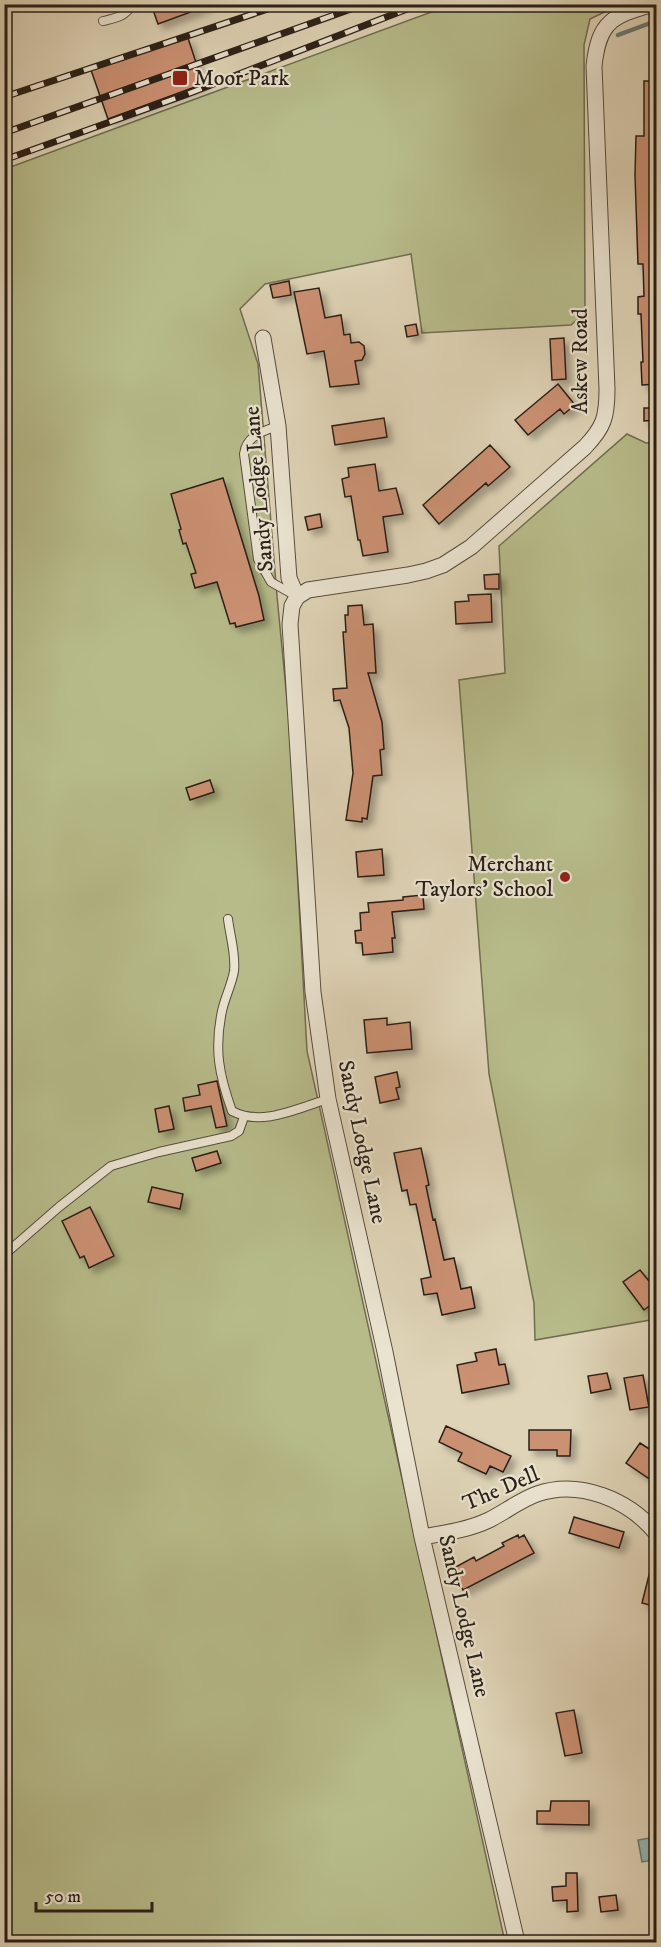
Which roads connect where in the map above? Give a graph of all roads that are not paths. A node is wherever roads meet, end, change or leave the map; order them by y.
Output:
1 (133, 4) edge
2 (651, 5) edge
3 (657, 19) edge
4 (103, 21) dead end
5 (263, 338) dead end
6 (278, 426) junction
7 (297, 597) junction
8 (228, 920) dead end
9 (328, 1099) junction
10 (244, 1117) junction
11 (4, 1255) edge
12 (657, 1533) edge
13 (422, 1537) junction
14 (517, 1942) edge

1 - 4 lane
2 - 3 lane
2 - 7 street, Askew Road
5 - 6 street, Sandy Lodge Lane
6 - 7 street, Sandy Lodge Lane
6 - 7 lane
7 - 9 street, Sandy Lodge Lane
8 - 10 lane
9 - 10 lane
9 - 13 street, Sandy Lodge Lane
10 - 11 lane
12 - 13 street, The Dell
13 - 14 street, Sandy Lodge Lane

